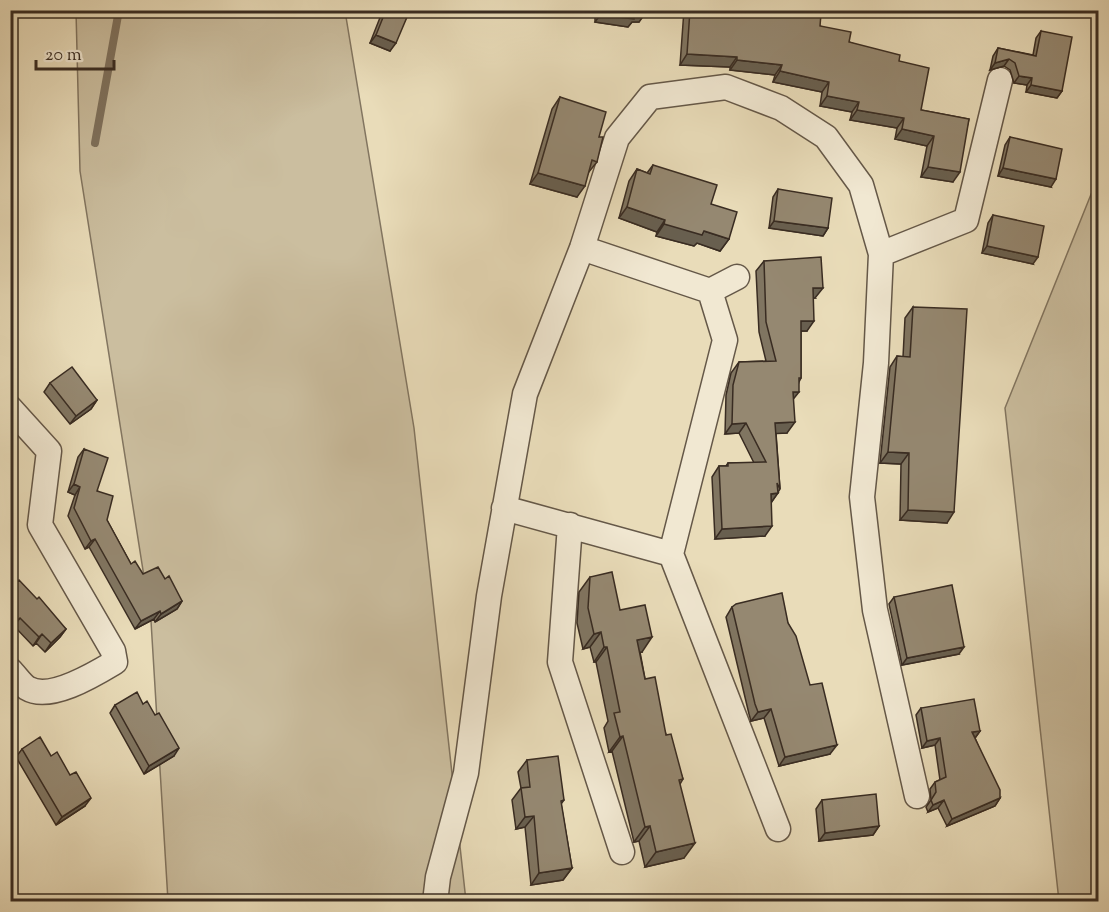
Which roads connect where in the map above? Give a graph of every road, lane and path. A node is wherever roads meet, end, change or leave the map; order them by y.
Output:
1 (1000, 80) dead end
2 (582, 248) junction
3 (881, 254) junction
4 (737, 277) dead end
5 (710, 291) junction
6 (10, 408) edge
7 (504, 508) junction
8 (570, 525) junction
9 (671, 554) junction
10 (10, 670) edge
11 (917, 796) dead end
12 (778, 829) dead end
13 (622, 852) dead end
14 (435, 902) edge

1 - 3 street
2 - 3 street
2 - 5 street
2 - 7 street
3 - 11 street
4 - 5 street
5 - 9 street
6 - 10 street
7 - 8 street
7 - 14 street
8 - 9 street
8 - 13 street
9 - 12 street

